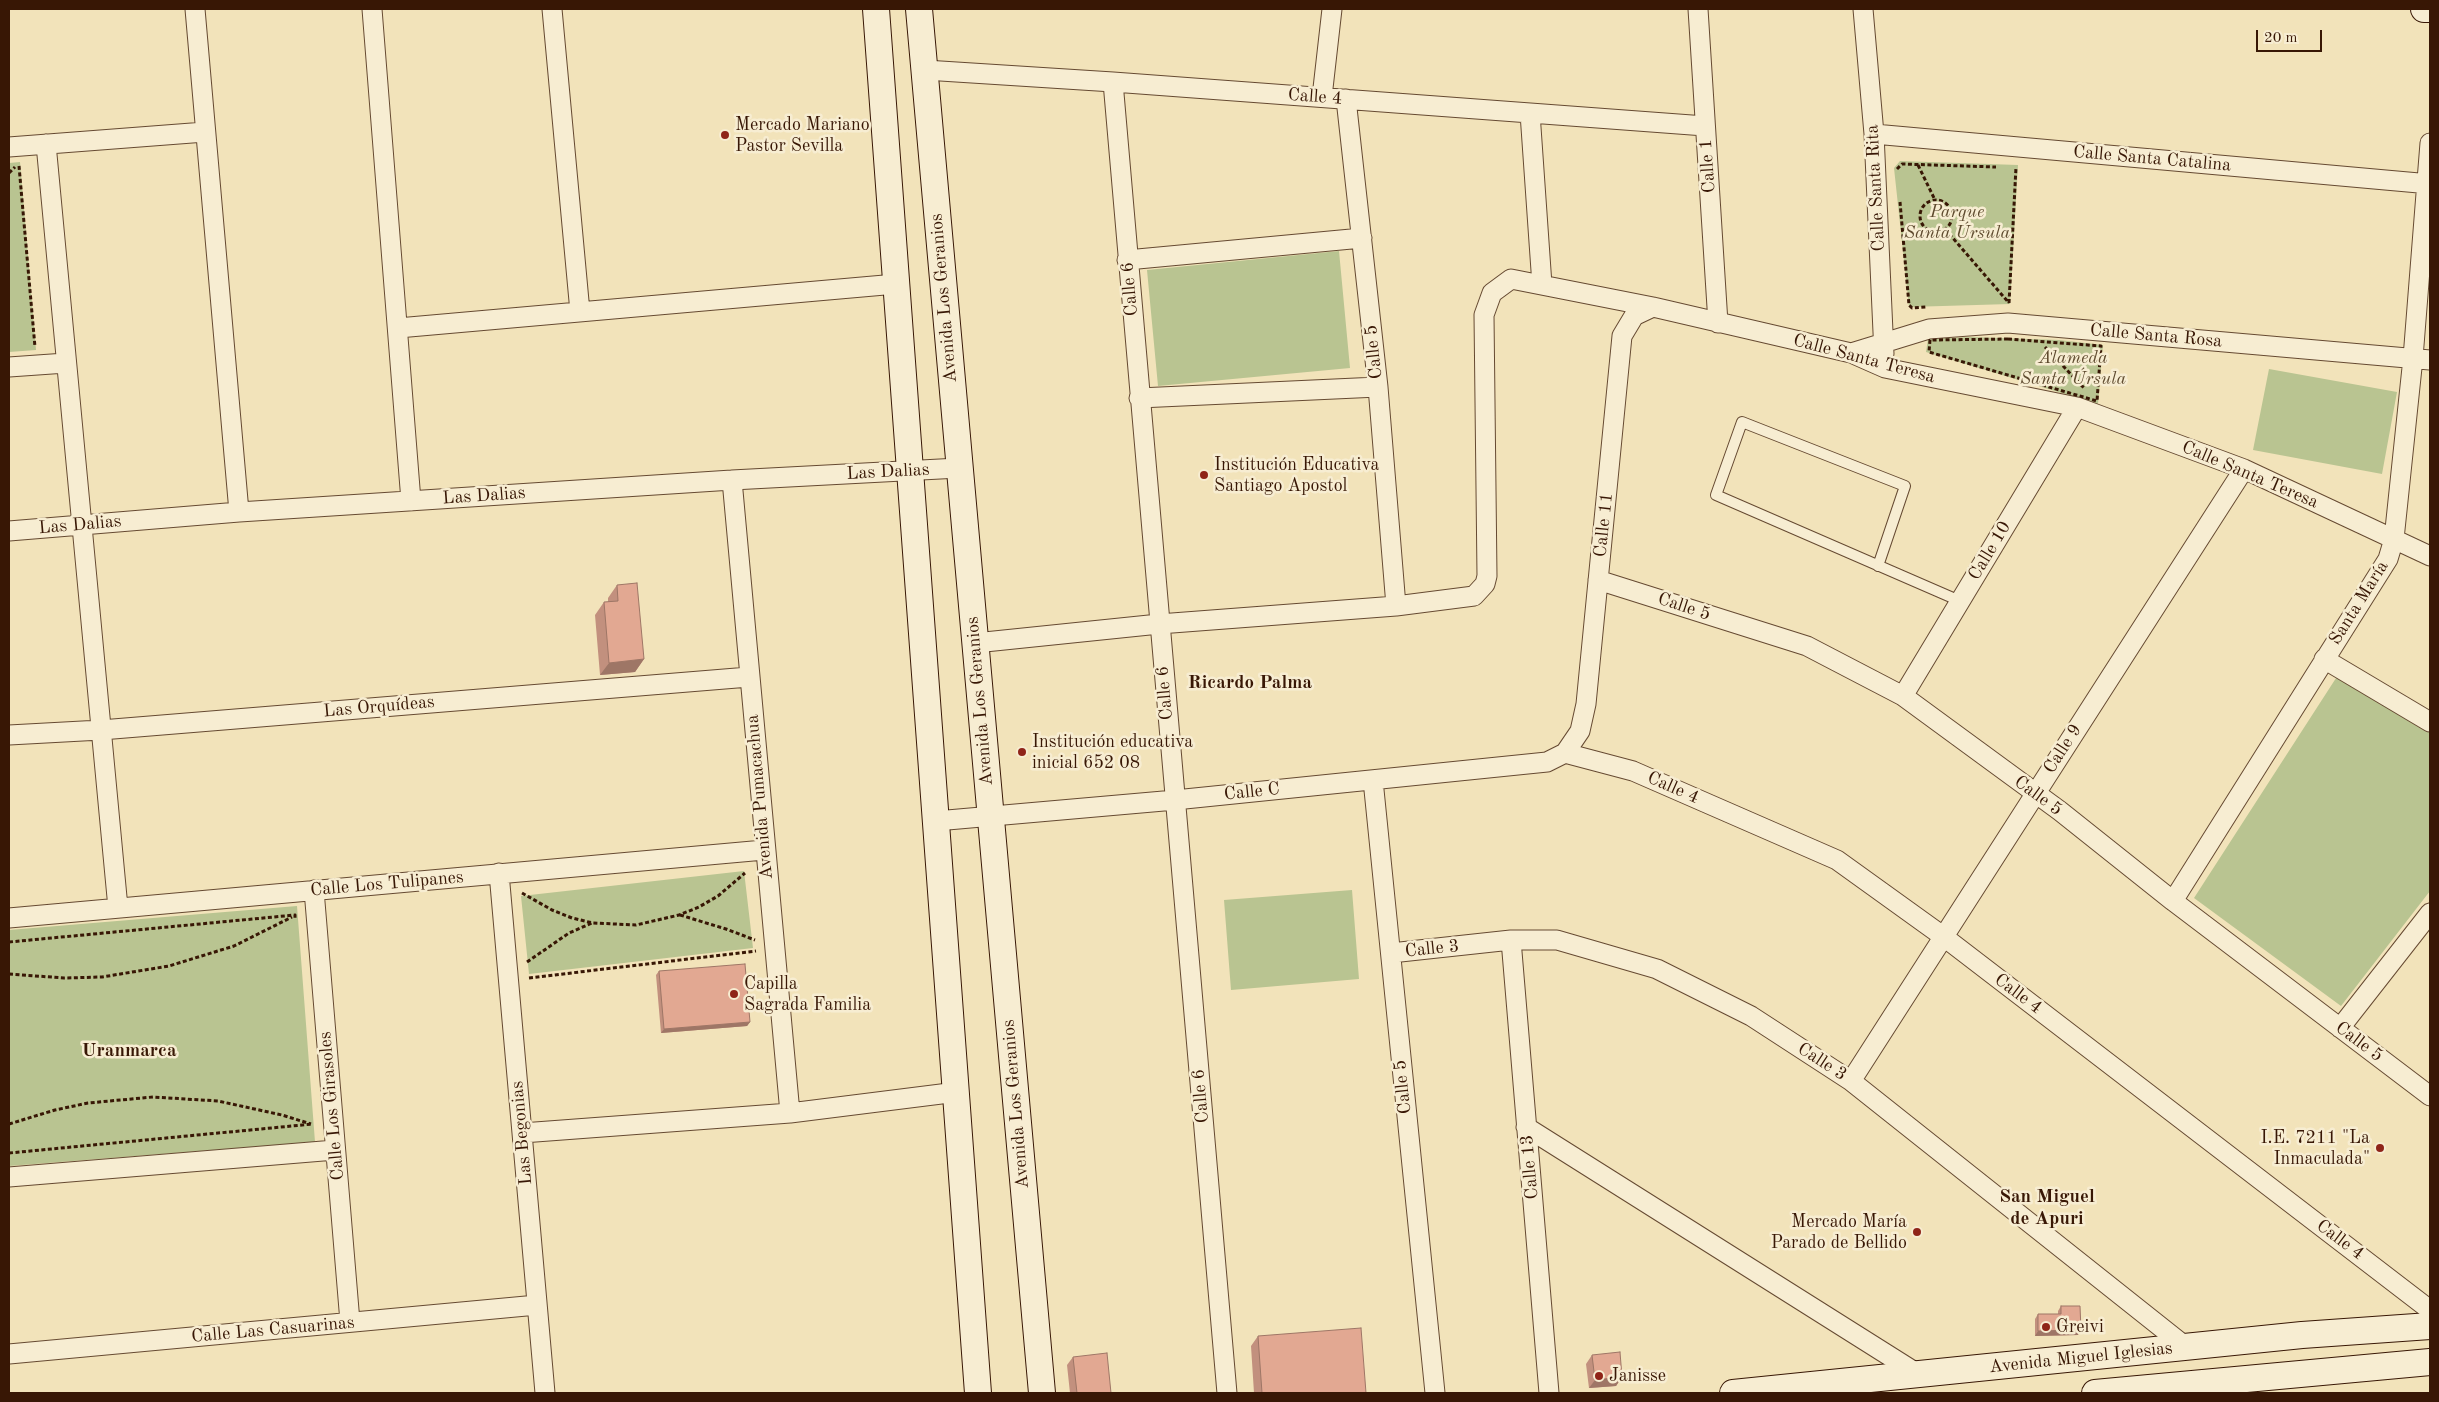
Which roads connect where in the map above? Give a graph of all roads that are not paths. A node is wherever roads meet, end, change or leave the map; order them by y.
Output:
1 (195, 9) edge
2 (372, 9) edge
3 (552, 9) edge
4 (876, 9) edge
5 (919, 9) edge
6 (1332, 9) edge
7 (1698, 9) edge
8 (1863, 9) edge
9 (2424, 9) edge
10 (2430, 9) edge
11 (925, 70) junction
12 (1113, 82) junction
13 (1322, 97) junction
14 (1346, 99) junction
15 (1530, 113) junction
16 (1705, 126) junction
17 (205, 132) junction
18 (1874, 134) junction
19 (2430, 143) edge
20 (46, 144) junction
21 (9, 147) edge
22 (2429, 184) edge
23 (1362, 238) junction
24 (1127, 260) junction
25 (896, 284) junction
26 (1542, 285) junction
27 (1653, 307) junction
28 (580, 312) junction
29 (1718, 323) junction
30 (398, 328) junction
31 (1884, 342) junction
32 (1851, 352) junction
33 (2421, 359) edge
34 (66, 363) junction
35 (9, 367) edge
36 (1885, 368) junction
37 (1378, 388) junction
38 (1139, 398) junction
39 (2077, 407) junction
40 (959, 468) junction
41 (2244, 469) junction
42 (910, 470) junction
43 (732, 480) junction
44 (412, 500) junction
45 (240, 512) junction
46 (81, 525) junction
47 (9, 532) edge
48 (2394, 540) junction
49 (2430, 556) edge
50 (1878, 566) junction
51 (1598, 580) junction
52 (1960, 602) junction
53 (1396, 606) junction
54 (1159, 624) junction
55 (975, 643) junction
56 (2324, 659) junction
57 (748, 677) junction
58 (1903, 696) junction
59 (2430, 722) edge
60 (101, 730) junction
61 (9, 734) edge
62 (1565, 753) junction
63 (1373, 780) junction
64 (2034, 794) junction
65 (1175, 800) junction
66 (991, 816) junction
67 (936, 821) junction
68 (764, 850) junction
69 (499, 873) junction
70 (314, 890) junction
71 (2173, 901) junction
72 (118, 908) junction
73 (2430, 913) edge
74 (9, 918) edge
75 (1944, 937) junction
76 (1510, 940) junction
77 (1391, 953) junction
78 (2340, 1028) junction
79 (1851, 1081) junction
80 (956, 1092) junction
81 (2430, 1096) edge
82 (790, 1113) junction
83 (1526, 1127) junction
84 (522, 1133) junction
85 (335, 1150) junction
86 (9, 1177) edge
87 (537, 1305) junction
88 (2430, 1310) edge
89 (350, 1322) junction
90 (2430, 1326) edge
91 (2186, 1347) junction
92 (9, 1354) edge
93 (2430, 1362) edge
94 (1918, 1374) junction
95 (2237, 1387) edge
96 (545, 1393) edge
97 (978, 1393) edge
98 (1042, 1393) edge
99 (1228, 1393) edge
100 (1435, 1393) edge
101 (1549, 1393) edge
102 (1732, 1393) edge
103 (2094, 1393) edge

1 - 17 street
2 - 30 street
3 - 28 street
4 - 25 street
5 - 11 street, Avenida Los Geranios
6 - 13 street
7 - 16 street, Calle 1
8 - 18 street, Calle Santa Rita
9 - 10 street
11 - 12 street, Calle 4
11 - 40 street, Avenida Los Geranios
12 - 13 street, Calle 4
12 - 24 street, Calle 6
13 - 14 street, Calle 4
14 - 15 street, Calle 4
14 - 23 street, Calle 5
15 - 16 street, Calle 4
15 - 26 street
16 - 29 street, Calle 1
17 - 20 street
17 - 45 street
18 - 22 street, Calle Santa Catalina
18 - 31 street, Calle Santa Rita
19 - 22 street, Santa María
20 - 21 street
20 - 34 street
22 - 33 street, Santa María
23 - 24 street
23 - 37 street, Calle 5
24 - 38 street, Calle 6
25 - 28 street
25 - 42 street
26 - 27 street, Calle Santa Teresa
26 - 53 street, Calle Santa Teresa
27 - 29 street, Calle Santa Teresa
27 - 51 street, Calle 11
28 - 30 street
29 - 32 street, Calle Santa Teresa
30 - 44 street
31 - 32 street, Calle Santa Rosa
31 - 33 street, Calle Santa Rosa
31 - 36 street, Calle Santa Rita
32 - 36 street, Calle Santa Teresa
33 - 48 street, Santa María
34 - 35 street
34 - 46 street
36 - 39 street, Calle Santa Teresa
37 - 38 street
37 - 53 street, Calle 5
38 - 54 street, Calle 6
39 - 41 street, Calle Santa Teresa
39 - 52 street, Calle 10
40 - 42 street, Las Dalias
40 - 55 street, Avenida Los Geranios
41 - 48 street, Calle Santa Teresa
41 - 64 street, Calle 9
42 - 43 street, Las Dalias
42 - 67 street
43 - 44 street, Las Dalias
43 - 57 street, Avenida Pumacachua
44 - 45 street, Las Dalias
45 - 46 street, Las Dalias
46 - 47 street, Las Dalias
46 - 60 street
48 - 49 street, Calle Santa Teresa
48 - 56 street, Santa María
50 - 50 lane
50 - 52 lane
51 - 58 street, Calle 5
51 - 62 street, Calle 11
52 - 58 street, Calle 10
53 - 54 street
54 - 55 street
54 - 65 street, Calle 6
55 - 66 street, Avenida Los Geranios
56 - 59 street
56 - 71 street, Santa María
57 - 60 street, Las Orquídeas
57 - 68 street, Avenida Pumacachua
58 - 64 street, Calle 5
60 - 61 street, Las Orquídeas
60 - 72 street
62 - 63 street, Calle C
62 - 75 street, Calle 4
63 - 65 street, Calle C
63 - 77 street, Calle 5
64 - 71 street, Calle 5
64 - 75 street, Calle 9
65 - 66 street, Calle C
65 - 99 street, Calle 6
66 - 67 street, Calle C
66 - 98 street, Avenida Los Geranios
67 - 80 street
68 - 69 street, Calle Los Tulipanes
68 - 82 street, Avenida Pumacachua
69 - 70 street, Calle Los Tulipanes
69 - 84 street, Las Begonias
70 - 72 street, Calle Los Tulipanes
70 - 85 street, Calle Los Girasoles
71 - 78 street, Calle 5
72 - 74 street, Calle Los Tulipanes
73 - 78 street
75 - 79 street, Calle 9
75 - 88 street, Calle 4
76 - 77 street, Calle 3
76 - 79 street, Calle 3
76 - 83 street, Calle 13
77 - 100 street, Calle 5
78 - 81 street, Calle 5
79 - 91 street, Calle 3
80 - 82 street
80 - 97 street
82 - 84 street
83 - 94 street
83 - 101 street, Calle 13
84 - 87 street, Las Begonias
85 - 86 street
85 - 89 street, Calle Los Girasoles
87 - 89 street, Calle Las Casuarinas
87 - 96 street, Las Begonias
89 - 92 street, Calle Las Casuarinas
90 - 91 street, Avenida Miguel Iglesias
91 - 94 street, Avenida Miguel Iglesias
93 - 95 street, Avenida Miguel Iglesias
94 - 102 street, Avenida Miguel Iglesias
95 - 103 street, Avenida Miguel Iglesias

